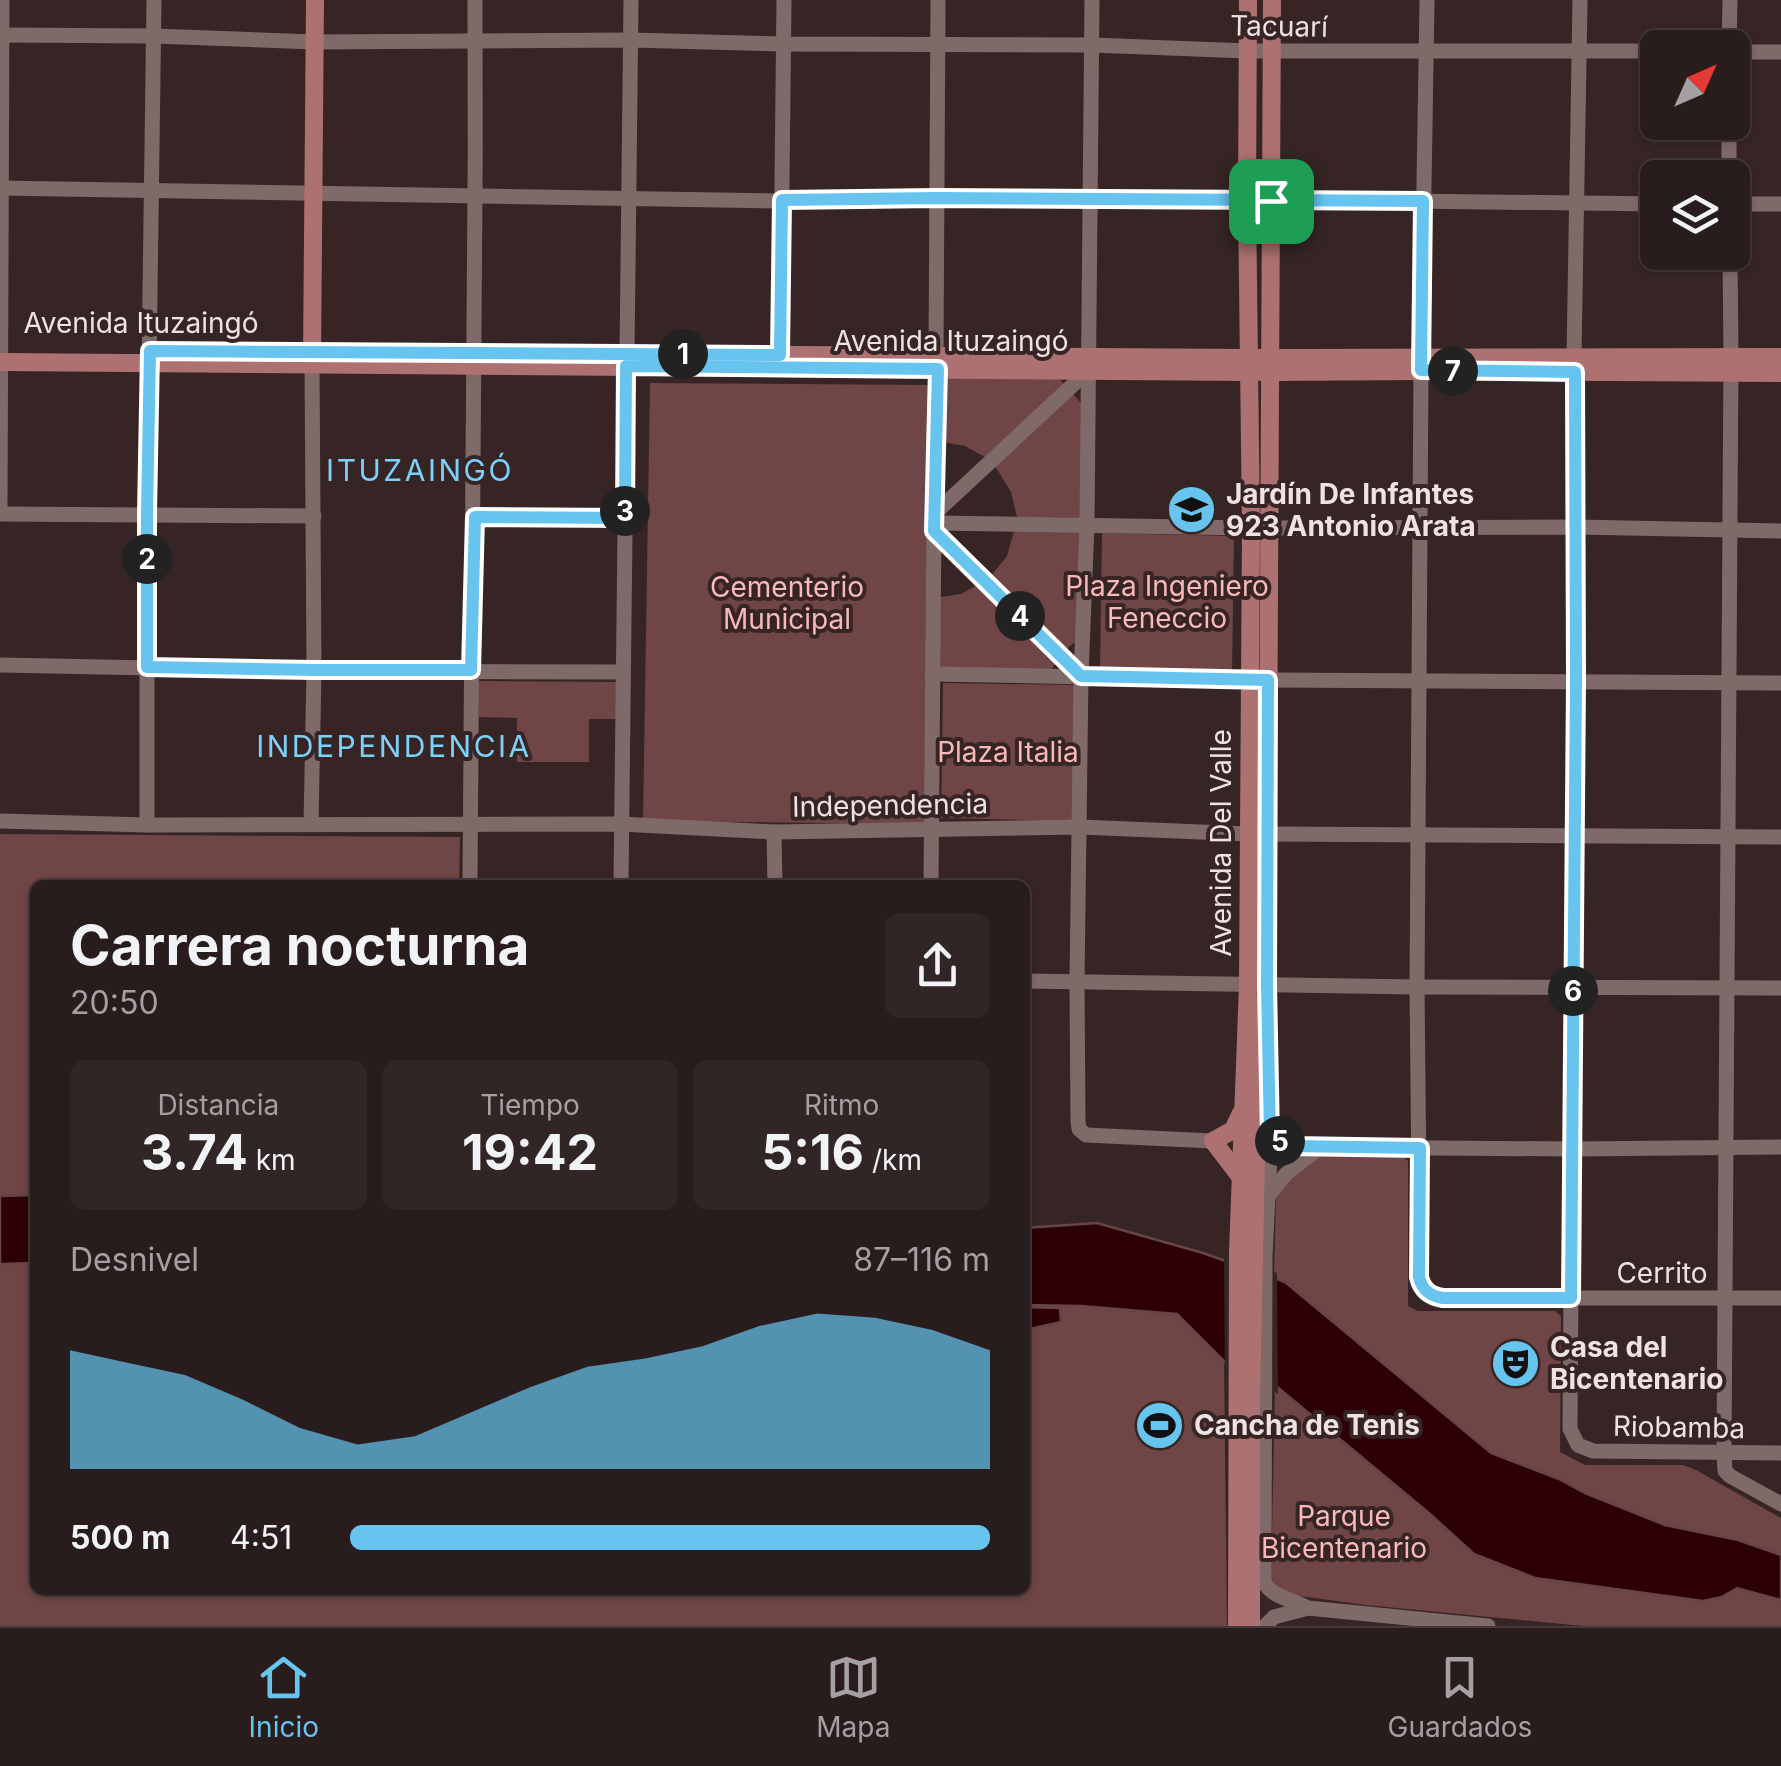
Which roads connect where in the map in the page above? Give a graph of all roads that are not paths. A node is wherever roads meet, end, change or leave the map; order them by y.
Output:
1 (2, 0) edge
2 (154, 0) edge
3 (315, 0) edge
4 (475, 0) edge
5 (631, 0) edge
6 (784, 0) edge
7 (938, 0) edge
8 (1092, 0) edge
9 (1248, 0) edge
10 (1272, 0) edge
11 (1428, 0) edge
12 (1580, 0) edge
13 (1730, 0) edge
14 (1731, 30) edge
15 (1, 35) edge
16 (154, 36) junction
17 (630, 40) junction
18 (475, 41) junction
19 (314, 42) junction
20 (784, 44) junction
21 (938, 44) junction
22 (1092, 44) junction
23 (1579, 50) junction
24 (1248, 51) junction
25 (1272, 51) junction
26 (1640, 51) edge
27 (1750, 51) edge
28 (1427, 52) junction
29 (1781, 52) edge
30 (2, 188) edge
31 (150, 191) junction
32 (313, 192) junction
33 (473, 196) junction
34 (628, 197) junction
35 (936, 198) junction
36 (1088, 198) junction
37 (782, 200) junction
38 (1246, 200) junction
39 (1271, 201) junction
40 (1423, 201) junction
41 (1576, 204) junction
42 (1640, 204) edge
43 (1750, 204) edge
44 (1781, 204) edge
45 (1730, 270) edge
46 (1, 356) edge
47 (150, 357) junction
48 (1781, 357) edge
49 (312, 358) junction
50 (475, 359) junction
51 (626, 360) junction
52 (780, 361) junction
53 (937, 362) junction
54 (1089, 363) junction
55 (1270, 364) junction
56 (1422, 364) junction
57 (1574, 364) junction
58 (1249, 365) junction
59 (1732, 365) junction
60 (1781, 373) edge
61 (0, 512) edge
62 (147, 514) junction
63 (314, 516) junction
64 (475, 517) junction
65 (625, 518) junction
66 (934, 523) junction
67 (1087, 524) junction
68 (1576, 527) junction
69 (1260, 528) junction
70 (1421, 528) junction
71 (1781, 531) edge
72 (1730, 532) junction
73 (0, 665) edge
74 (147, 667) junction
75 (314, 670) junction
76 (471, 670) junction
77 (623, 672) junction
78 (932, 674) junction
79 (1081, 676) junction
80 (1420, 679) junction
81 (1259, 680) junction
82 (1576, 681) junction
83 (1729, 683) junction
84 (1781, 683) edge
85 (0, 822) edge
86 (311, 824) junction
87 (471, 824) junction
88 (620, 824) junction
89 (147, 825) junction
90 (1080, 827) junction
91 (932, 830) junction
92 (774, 832) junction
93 (1258, 834) junction
94 (1419, 834) junction
95 (1574, 835) junction
96 (1728, 837) junction
97 (1781, 837) edge
98 (470, 880) edge
99 (620, 880) edge
100 (775, 880) edge
101 (931, 880) edge
102 (1030, 981) edge
103 (1077, 982) junction
104 (1257, 985) junction
105 (1418, 987) junction
106 (1573, 988) junction
107 (1727, 988) junction
108 (1781, 988) edge
109 (1243, 1109) junction
110 (1270, 1137) junction
111 (1213, 1141) junction
112 (1726, 1146) junction
113 (1320, 1148) junction
114 (1420, 1148) junction
115 (1781, 1148) edge
116 (1572, 1150) junction
117 (1240, 1176) junction
118 (1268, 1196) junction
119 (1252, 1255) junction
120 (1571, 1298) junction
121 (1723, 1298) junction
122 (1781, 1298) edge
123 (1251, 1400) junction
124 (1724, 1453) junction
125 (1781, 1453) edge
126 (1781, 1504) edge
127 (1308, 1608) junction
128 (1423, 1623) edge
129 (1237, 1626) edge
130 (1251, 1626) edge
131 (1266, 1626) edge
132 (1488, 1626) edge

1 - 15 street
2 - 16 street
3 - 19 main road
4 - 18 street
5 - 17 street
6 - 20 street
7 - 21 street
8 - 22 street
9 - 24 main road, Avenida Del Valle
10 - 25 main road, Avenida Del Valle
11 - 28 street
12 - 23 street
13 - 14 street
15 - 16 street, Tacuarí
15 - 30 street
16 - 19 street, Tacuarí
16 - 31 street
17 - 18 street, Tacuarí
17 - 20 street, Tacuarí
17 - 34 street
18 - 19 street, Tacuarí
18 - 33 street
19 - 32 main road
20 - 21 street, Tacuarí
20 - 37 street
21 - 22 street, Tacuarí
21 - 35 street
22 - 24 street, Tacuarí
22 - 36 street
23 - 26 street, Tacuarí
23 - 28 street, Tacuarí
23 - 41 street
24 - 25 street, Tacuarí
24 - 38 main road, Avenida Del Valle
25 - 28 street, Tacuarí
25 - 39 main road, Avenida Del Valle
27 - 29 street
28 - 40 street
30 - 31 street
30 - 46 street
31 - 32 street
31 - 47 street
32 - 33 street
32 - 49 main road
33 - 34 street
33 - 50 street
34 - 37 street
34 - 51 street
35 - 36 street
35 - 37 street
35 - 53 street
36 - 38 street
36 - 54 street
37 - 52 street
38 - 39 street
38 - 58 main road, Avenida Del Valle
39 - 40 street
39 - 55 main road, Avenida Del Valle
40 - 41 street
40 - 56 street
41 - 42 street
41 - 57 street
43 - 44 street
45 - 59 street
46 - 47 main road, Avenida Ituzaingó
46 - 61 street
47 - 49 main road, Avenida Ituzaingó
47 - 62 street
48 - 59 main road, Avenida Ituzaingó
49 - 50 main road, Avenida Ituzaingó
49 - 63 street
50 - 51 main road, Avenida Ituzaingó
50 - 64 street
51 - 52 main road, Avenida Ituzaingó
51 - 65 street
52 - 53 main road, Avenida Ituzaingó
53 - 54 main road, Avenida Ituzaingó
53 - 66 street
54 - 58 main road, Avenida Ituzaingó
54 - 66 street
54 - 67 street
55 - 56 main road, Avenida Ituzaingó
55 - 58 main road, Avenida Ituzaingó
55 - 69 main road, Avenida Del Valle
56 - 57 main road, Avenida Ituzaingó
56 - 70 street
57 - 59 main road, Avenida Ituzaingó
57 - 68 street
58 - 69 main road, Avenida Del Valle
59 - 60 main road, Avenida Ituzaingó
59 - 72 street
61 - 62 street
62 - 63 street
62 - 74 street
63 - 75 street
64 - 65 street
64 - 76 street
65 - 77 street
66 - 67 street
66 - 78 street
66 - 79 street
67 - 69 street
67 - 79 street
68 - 70 street
68 - 72 street
68 - 82 street
69 - 70 street
69 - 81 main road, Avenida Del Valle
70 - 80 street
71 - 72 street
72 - 83 street
73 - 74 street
74 - 75 street
74 - 89 street
75 - 76 street
75 - 86 street
76 - 77 street
76 - 87 street
77 - 88 street
78 - 79 street
78 - 91 street
79 - 81 street
79 - 90 street
80 - 81 street
80 - 82 street
80 - 94 street
81 - 93 main road, Avenida Del Valle
82 - 83 street
82 - 95 street
83 - 84 street
83 - 96 street
85 - 89 street, Independencia
86 - 87 street, Independencia
86 - 89 street, Independencia
87 - 88 street, Independencia
87 - 98 street
88 - 92 street, Independencia
88 - 99 street
90 - 91 street, Independencia
90 - 93 street, Independencia
90 - 103 street
91 - 92 street, Independencia
91 - 101 street
92 - 100 street
93 - 94 street, Independencia
93 - 104 main road, Avenida Del Valle
94 - 95 street, Independencia
94 - 105 street
95 - 96 street, Independencia
95 - 106 street
96 - 97 street, Independencia
96 - 107 street
102 - 103 street
103 - 104 street
103 - 111 street
104 - 105 street
104 - 109 main road, Avenida Del Valle
104 - 110 street, Avenida Del Valle
104 - 119 main road, Avenida Del Valle
105 - 106 street
105 - 114 street
106 - 107 street
106 - 116 street
107 - 108 street
107 - 112 street
109 - 111 main road
109 - 117 main road, Avenida Del Valle
110 - 113 street
110 - 118 street, Avenida Del Valle
111 - 117 main road
112 - 115 street
112 - 116 street
112 - 121 street
113 - 114 street
113 - 118 street
114 - 116 street
114 - 120 street, Cerrito
116 - 120 street
117 - 119 main road, Avenida Del Valle
118 - 119 street, Avenida Del Valle
119 - 123 main road, Avenida Del Valle
120 - 121 street, Cerrito
120 - 124 street, Riobamba
121 - 122 street, Cerrito
121 - 124 street
123 - 127 street, Avenida Del Valle
123 - 129 main road, Avenida Del Valle
123 - 130 main road, Avenida Del Valle
124 - 125 street, Riobamba
124 - 126 street
127 - 128 street
127 - 131 street
128 - 132 street

